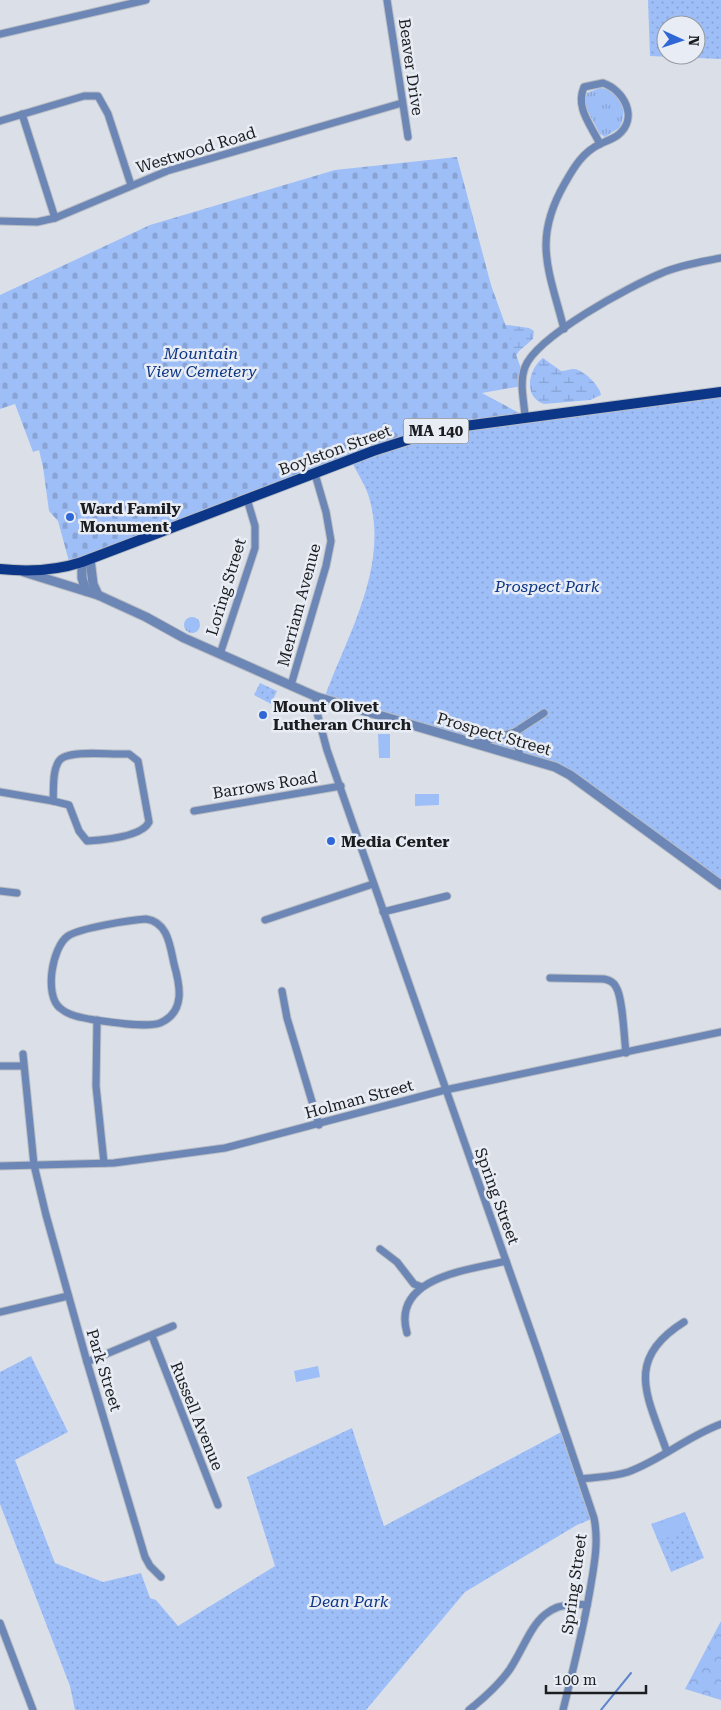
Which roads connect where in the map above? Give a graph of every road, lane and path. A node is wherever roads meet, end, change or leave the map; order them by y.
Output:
1 (146, 0) edge
2 (388, 0) edge
3 (0, 34) edge
4 (402, 103) junction
5 (22, 114) junction
6 (0, 121) edge
7 (408, 138) dead end
8 (600, 144) junction
9 (130, 185) junction
10 (55, 218) junction
11 (0, 221) edge
12 (721, 258) edge
13 (564, 329) junction
14 (721, 392) edge
15 (525, 416) junction
16 (315, 474) junction
17 (247, 499) junction
18 (86, 561) junction
19 (0, 569) edge
20 (22, 572) junction
21 (86, 591) junction
22 (98, 595) junction
23 (220, 654) junction
24 (291, 685) junction
25 (316, 697) junction
26 (544, 713) dead end
27 (515, 732) junction
28 (475, 744) junction
29 (520, 756) junction
30 (341, 786) junction
31 (0, 792) edge
32 (52, 801) junction
33 (194, 811) dead end
34 (373, 884) junction
35 (721, 885) edge
36 (0, 891) edge
37 (17, 893) dead end
38 (447, 896) dead end
39 (383, 912) junction
40 (265, 920) dead end
41 (550, 978) dead end
42 (282, 991) dead end
43 (97, 1020) junction
44 (721, 1032) edge
45 (626, 1053) junction
46 (23, 1054) dead end
47 (0, 1066) edge
48 (22, 1066) junction
49 (445, 1090) junction
50 (319, 1125) junction
51 (104, 1163) junction
52 (34, 1165) junction
53 (0, 1166) edge
54 (380, 1249) dead end
55 (506, 1261) junction
56 (422, 1288) junction
57 (68, 1296) junction
58 (0, 1312) edge
59 (684, 1322) dead end
60 (173, 1326) dead end
61 (407, 1333) dead end
62 (152, 1336) junction
63 (87, 1362) junction
64 (721, 1424) edge
65 (667, 1452) junction
66 (582, 1480) junction
67 (218, 1505) dead end
68 (161, 1577) dead end
69 (587, 1605) junction
70 (0, 1623) edge
71 (33, 1710) edge
72 (469, 1710) edge
73 (563, 1710) edge

1 - 3 street
2 - 4 street, Beaver Drive
4 - 7 street, Beaver Drive
4 - 9 street, Westwood Road
5 - 6 street
5 - 9 street
5 - 10 street
8 - 8 street
8 - 13 street
9 - 10 street, Westwood Road
10 - 11 street, Westwood Road
12 - 13 street
13 - 15 street
14 - 15 main road, Boylston Street / MA 140
15 - 16 main road, Boylston Street / MA 140
16 - 17 main road, Boylston Street / MA 140
16 - 24 street, Merriam Avenue
17 - 18 main road, Boylston Street / MA 140
17 - 23 street, Loring Street
18 - 20 main road, Boylston Street / MA 140
18 - 21 street
18 - 22 street
19 - 20 main road, Boylston Street / MA 140
20 - 21 street, Prospect Street
21 - 22 street, Prospect Street
22 - 23 street, Prospect Street
23 - 24 street, Prospect Street
24 - 25 street, Prospect Street
25 - 28 street, Prospect Street
25 - 30 street, Spring Street
26 - 27 street
27 - 28 street
27 - 29 street
28 - 29 street, Prospect Street
29 - 35 street, Prospect Street
30 - 33 street, Barrows Road
30 - 34 street, Spring Street
31 - 32 street
32 - 32 street
34 - 39 street, Spring Street
34 - 40 street
36 - 37 street
38 - 39 street
39 - 49 street, Spring Street
41 - 45 street
42 - 50 street
43 - 43 street
43 - 51 street
44 - 45 street, Holman Street
45 - 49 street, Holman Street
46 - 48 street, Park Street
47 - 48 street
48 - 52 street, Park Street
49 - 50 street, Holman Street
49 - 55 street, Spring Street
50 - 51 street, Holman Street
51 - 52 street, Holman Street
52 - 53 street, Holman Street
52 - 57 street, Park Street
54 - 56 street
55 - 56 street
55 - 66 street, Spring Street
56 - 61 street
57 - 58 street
57 - 63 street, Park Street
59 - 65 street
60 - 62 street
62 - 63 street
62 - 67 street, Russell Avenue
63 - 68 street, Park Street
64 - 65 street
65 - 66 street
66 - 69 street, Spring Street
69 - 72 street
69 - 73 street, Spring Street
70 - 71 street

